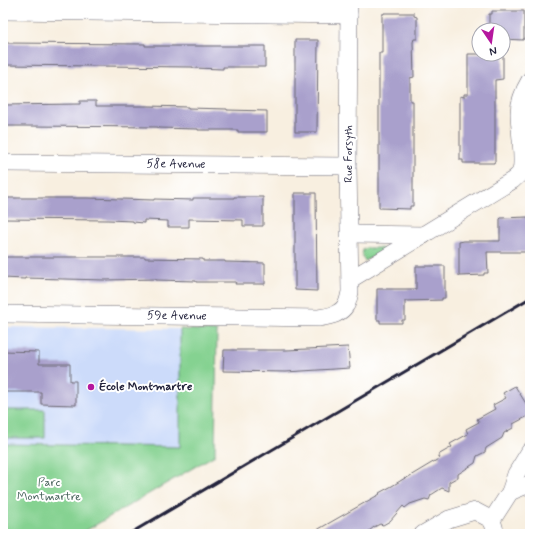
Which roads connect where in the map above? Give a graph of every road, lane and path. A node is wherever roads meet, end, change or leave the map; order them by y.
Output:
1 (349, 9) edge
2 (3, 12) edge
3 (530, 80) edge
4 (3, 163) edge
5 (348, 166) junction
6 (350, 234) junction
7 (424, 234) junction
8 (351, 279) junction
9 (346, 305) joint
10 (3, 314) edge
11 (530, 451) edge
12 (530, 485) edge
13 (510, 492) junction
14 (494, 527) edge
15 (423, 534) edge

1 - 2 street
1 - 5 street, Rue Forsyth
3 - 7 street
4 - 5 street, 58e Avenue
5 - 6 street, Rue Forsyth
6 - 7 street
6 - 8 street, Rue Forsyth
7 - 8 street
8 - 9 street, Rue Forsyth
9 - 10 street, 59e Avenue
11 - 13 street
12 - 13 street
13 - 14 street
14 - 15 street

